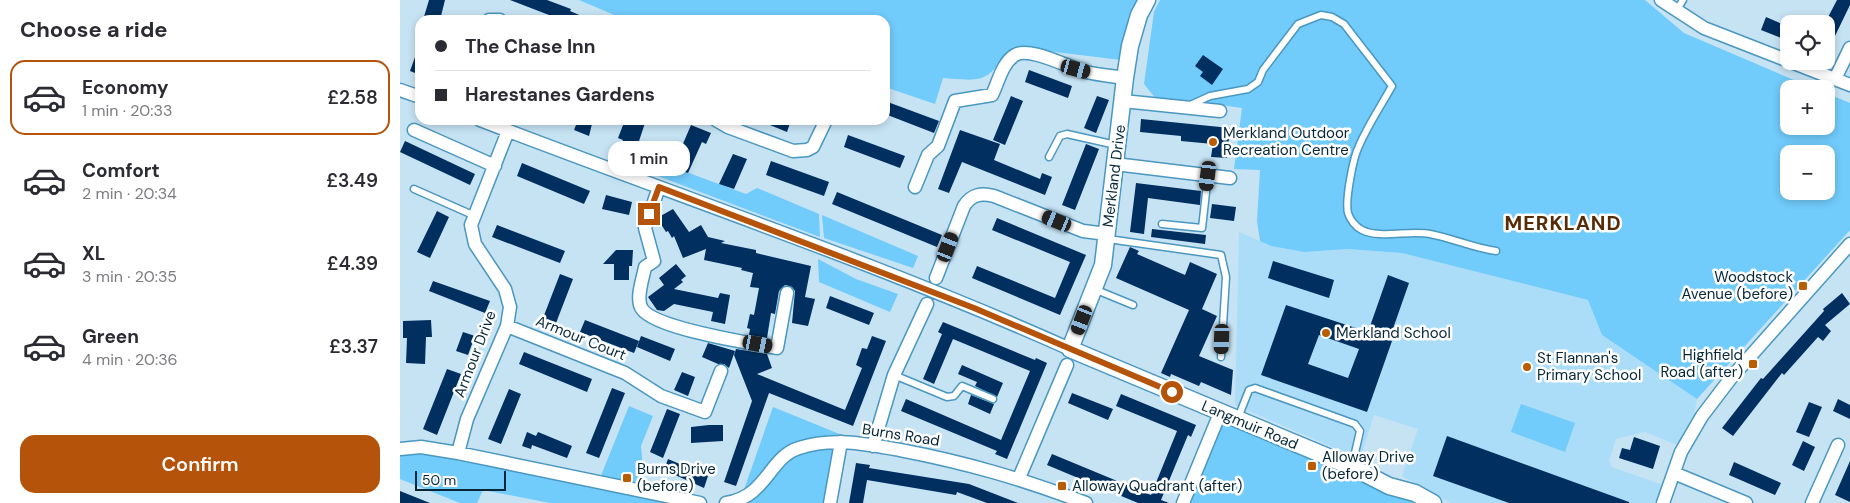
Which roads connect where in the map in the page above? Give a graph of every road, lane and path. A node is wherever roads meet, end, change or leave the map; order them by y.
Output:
1 (1147, 0) edge
2 (1661, 0) edge
3 (1683, 0) edge
4 (1676, 11) junction
5 (1850, 48) edge
6 (1125, 78) junction
7 (1835, 79) junction
8 (1850, 86) edge
9 (400, 90) edge
10 (415, 95) edge
11 (1123, 101) junction
12 (1185, 107) junction
13 (1220, 111) dead end
14 (493, 125) edge
15 (726, 125) edge
16 (824, 125) edge
17 (414, 130) dead end
18 (508, 131) junction
19 (1117, 145) junction
20 (1049, 156) dead end
21 (1115, 164) junction
22 (495, 166) junction
23 (1208, 176) junction
24 (1230, 178) dead end
25 (659, 187) junction
26 (915, 187) dead end
27 (414, 188) dead end
28 (475, 216) junction
29 (1162, 224) dead end
30 (1107, 237) junction
31 (1850, 244) edge
32 (1496, 251) dead end
33 (1839, 256) junction
34 (1850, 264) edge
35 (936, 278) dead end
36 (1094, 290) junction
37 (787, 293) dead end
38 (927, 304) dead end
39 (1132, 305) dead end
40 (506, 326) junction
41 (1068, 357) junction
42 (1221, 357) dead end
43 (721, 371) dead end
44 (894, 375) junction
45 (993, 399) dead end
46 (1220, 412) junction
47 (1237, 420) junction
48 (841, 442) junction
49 (1838, 445) dead end
50 (873, 446) junction
51 (400, 449) edge
52 (458, 453) junction
53 (1352, 467) junction
54 (1674, 473) junction
55 (1019, 478) junction
56 (669, 501) edge
57 (700, 503) edge
58 (726, 503) edge
59 (830, 503) edge
60 (1086, 503) edge
61 (1183, 503) edge
62 (1433, 503) edge
63 (1662, 503) edge
64 (1746, 503) edge
65 (1812, 503) edge

1 - 6 street, Merkland Drive
2 - 4 street
3 - 4 lane
4 - 7 street
5 - 7 street
6 - 11 street, Merkland Drive
6 - 26 street
7 - 8 street
9 - 10 street
11 - 12 street
11 - 19 street, Merkland Drive
12 - 13 street
12 - 32 lane
14 - 18 street, Langmuir Road
15 - 16 street
17 - 22 street
18 - 22 street, Armour Drive
18 - 25 street, Langmuir Road
19 - 20 lane
19 - 21 street, Merkland Drive
21 - 23 street
21 - 30 street, Merkland Drive
22 - 28 street, Armour Drive
23 - 24 street
23 - 29 lane
25 - 37 street
25 - 41 street, Langmuir Road
27 - 28 lane
28 - 40 street, Armour Drive
30 - 35 street
30 - 36 street, Merkland Drive
30 - 42 lane
31 - 33 street
33 - 34 street
33 - 54 street
36 - 39 lane
36 - 41 street, Merkland Drive
38 - 44 street
40 - 43 street, Armour Court
40 - 52 street, Armour Drive
41 - 46 street, Langmuir Road
41 - 55 street
44 - 45 lane
44 - 50 street
46 - 47 street, Langmuir Road
46 - 61 street
47 - 53 street, Langmuir Road
47 - 53 lane
48 - 50 street, Burns Road
48 - 58 street, Burns Road
48 - 59 street
49 - 65 street
50 - 55 street, Burns Road
51 - 52 street
52 - 56 street
53 - 62 street, Langmuir Road
54 - 63 street
54 - 64 street
55 - 60 street, Burns Road
56 - 57 street

